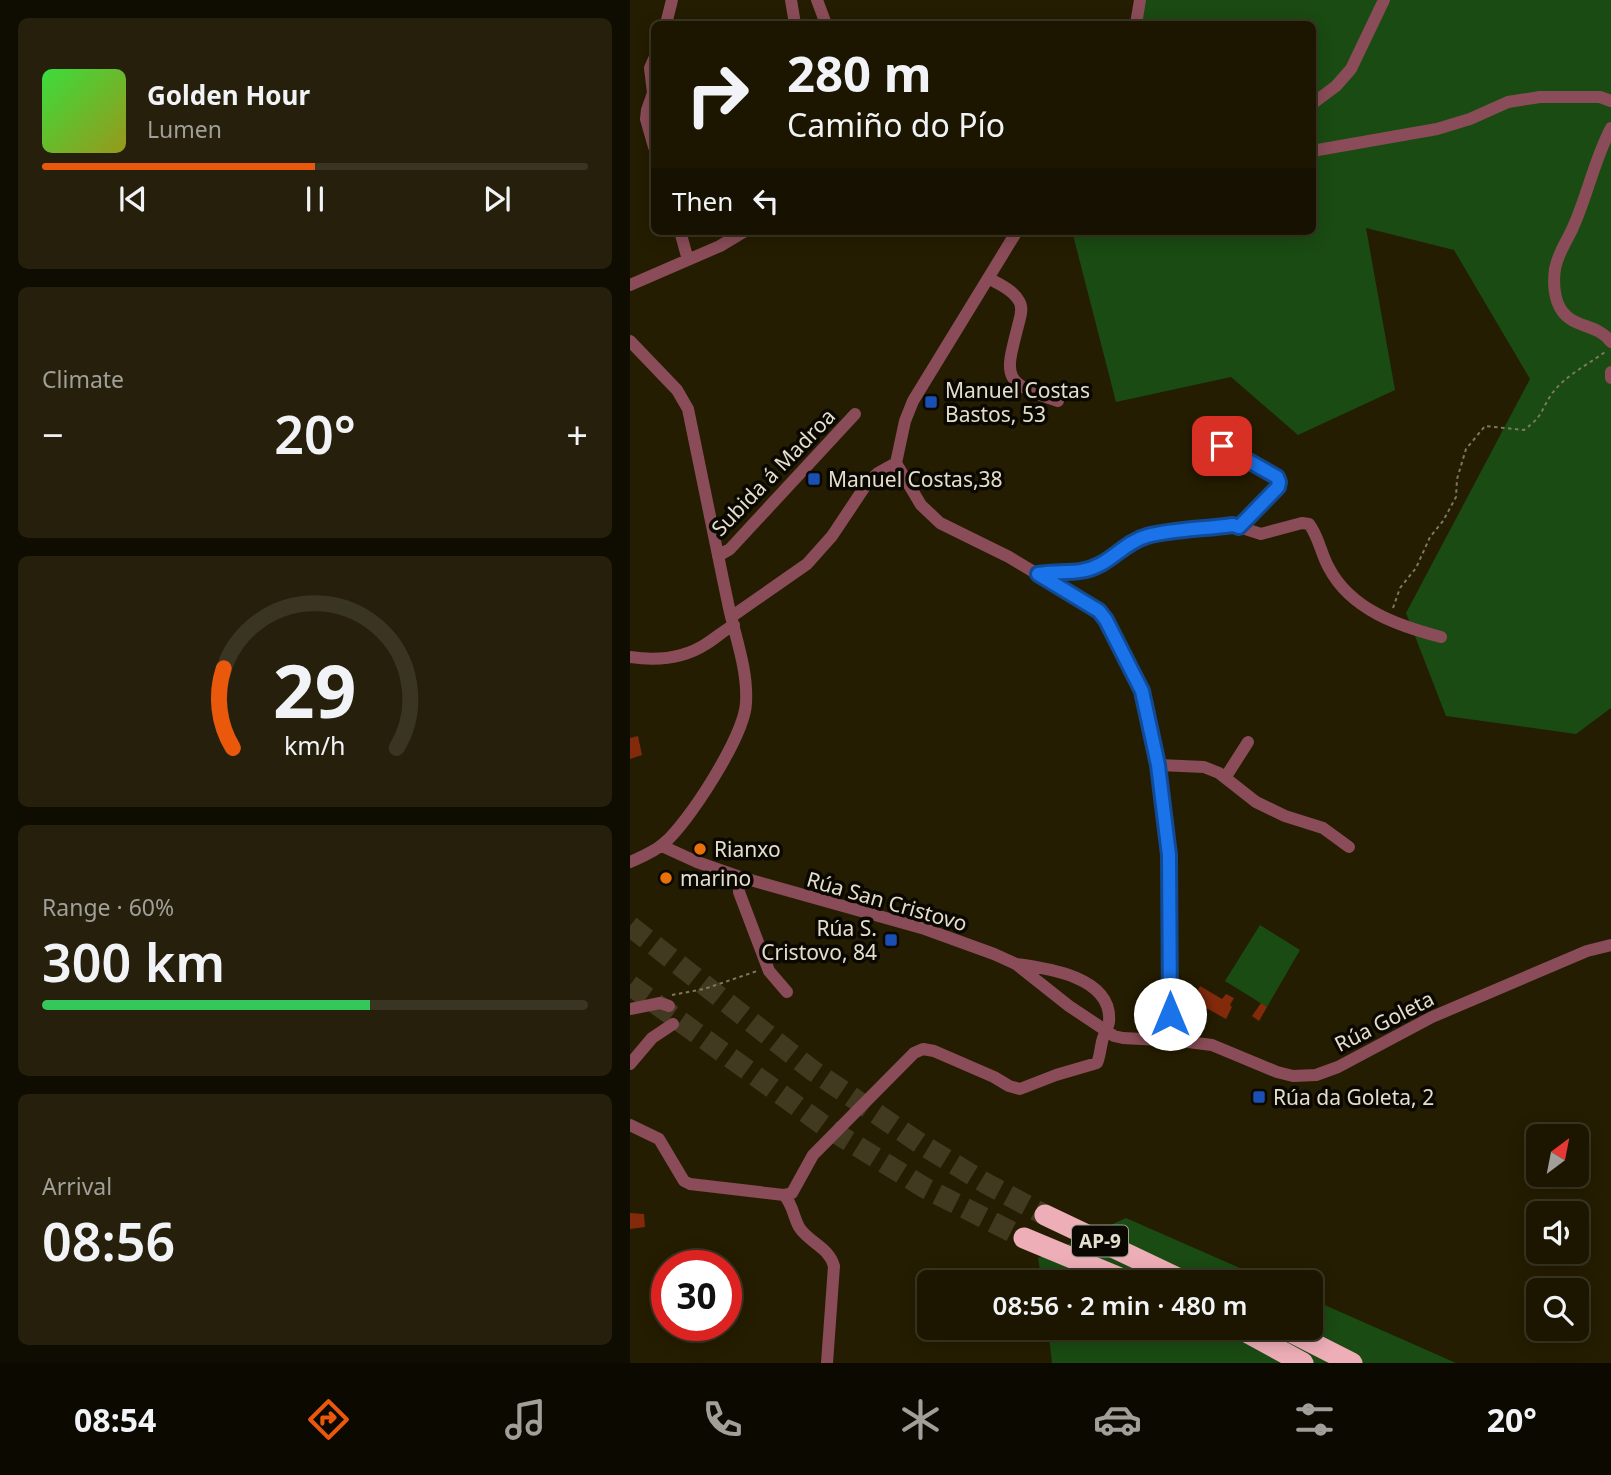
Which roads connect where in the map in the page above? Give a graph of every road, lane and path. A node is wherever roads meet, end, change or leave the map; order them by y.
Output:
1 (672, 0) edge
2 (791, 0) edge
3 (817, 0) edge
4 (1140, 0) edge
5 (1384, 0) edge
6 (667, 21) edge
7 (794, 21) edge
8 (825, 21) edge
9 (1136, 21) edge
10 (651, 99) edge
11 (1316, 101) edge
12 (1611, 101) edge
13 (1611, 128) edge
14 (651, 136) edge
15 (1316, 151) edge
16 (681, 235) edge
17 (738, 235) edge
18 (1015, 235) edge
19 (688, 260) junction
20 (988, 278) junction
21 (630, 285) edge
22 (630, 341) edge
23 (1611, 342) edge
24 (1611, 348) edge
25 (1611, 372) edge
26 (1611, 378) edge
27 (1058, 401) dead end
28 (855, 414) dead end
29 (1222, 446) dead end
30 (896, 463) junction
31 (1239, 527) junction
32 (718, 556) junction
33 (1038, 574) junction
34 (733, 621) junction
35 (1389, 621) junction
36 (1441, 637) dead end
37 (630, 657) edge
38 (1248, 742) dead end
39 (1158, 765) junction
40 (1225, 778) junction
41 (662, 846) junction
42 (1349, 847) dead end
43 (630, 862) edge
44 (740, 877) junction
45 (1611, 945) edge
46 (1016, 964) junction
47 (768, 967) junction
48 (787, 992) dead end
49 (665, 1005) joint
50 (630, 1009) edge
51 (673, 1024) dead end
52 (1106, 1031) junction
53 (1170, 1040) junction
54 (630, 1065) edge
55 (630, 1125) edge
56 (784, 1195) junction
57 (1045, 1215) tunnel mouth
58 (1024, 1238) tunnel mouth
59 (1101, 1270) edge
60 (1161, 1270) edge
61 (1261, 1340) edge
62 (1307, 1340) edge
63 (827, 1363) edge
64 (1303, 1363) edge
65 (1352, 1363) edge

1 - 6 street
2 - 7 street
3 - 8 street
4 - 9 street
5 - 11 street
10 - 14 street
12 - 15 street
13 - 23 street
16 - 19 street
17 - 19 street
18 - 20 street
19 - 21 street
20 - 27 street
20 - 30 street
22 - 32 street, Subida á Madroa
24 - 35 path
25 - 26 street
28 - 32 street, Subida á Madroa
29 - 31 lane
30 - 33 street
30 - 34 street
31 - 33 street
31 - 35 street
32 - 34 street, Subida á Madroa
33 - 39 street
34 - 37 street
34 - 41 street, Subida á Madroa
35 - 36 street
38 - 40 street
39 - 40 street
39 - 53 street
40 - 42 street
41 - 43 street
41 - 44 street, Rúa San Cristovo
44 - 46 street, Rúa San Cristovo
44 - 47 street
45 - 53 street, Rúa Goleta
46 - 52 street, Rúa San Cristovo
46 - 52 street, Rúa San Cristovo
47 - 48 street
47 - 49 path
49 - 50 street
51 - 54 street
52 - 53 street, Rúa San Cristovo
52 - 56 street
55 - 56 street
56 - 63 street
57 - 60 highway, AP-9
58 - 59 highway, AP-9
61 - 64 highway
62 - 65 highway

